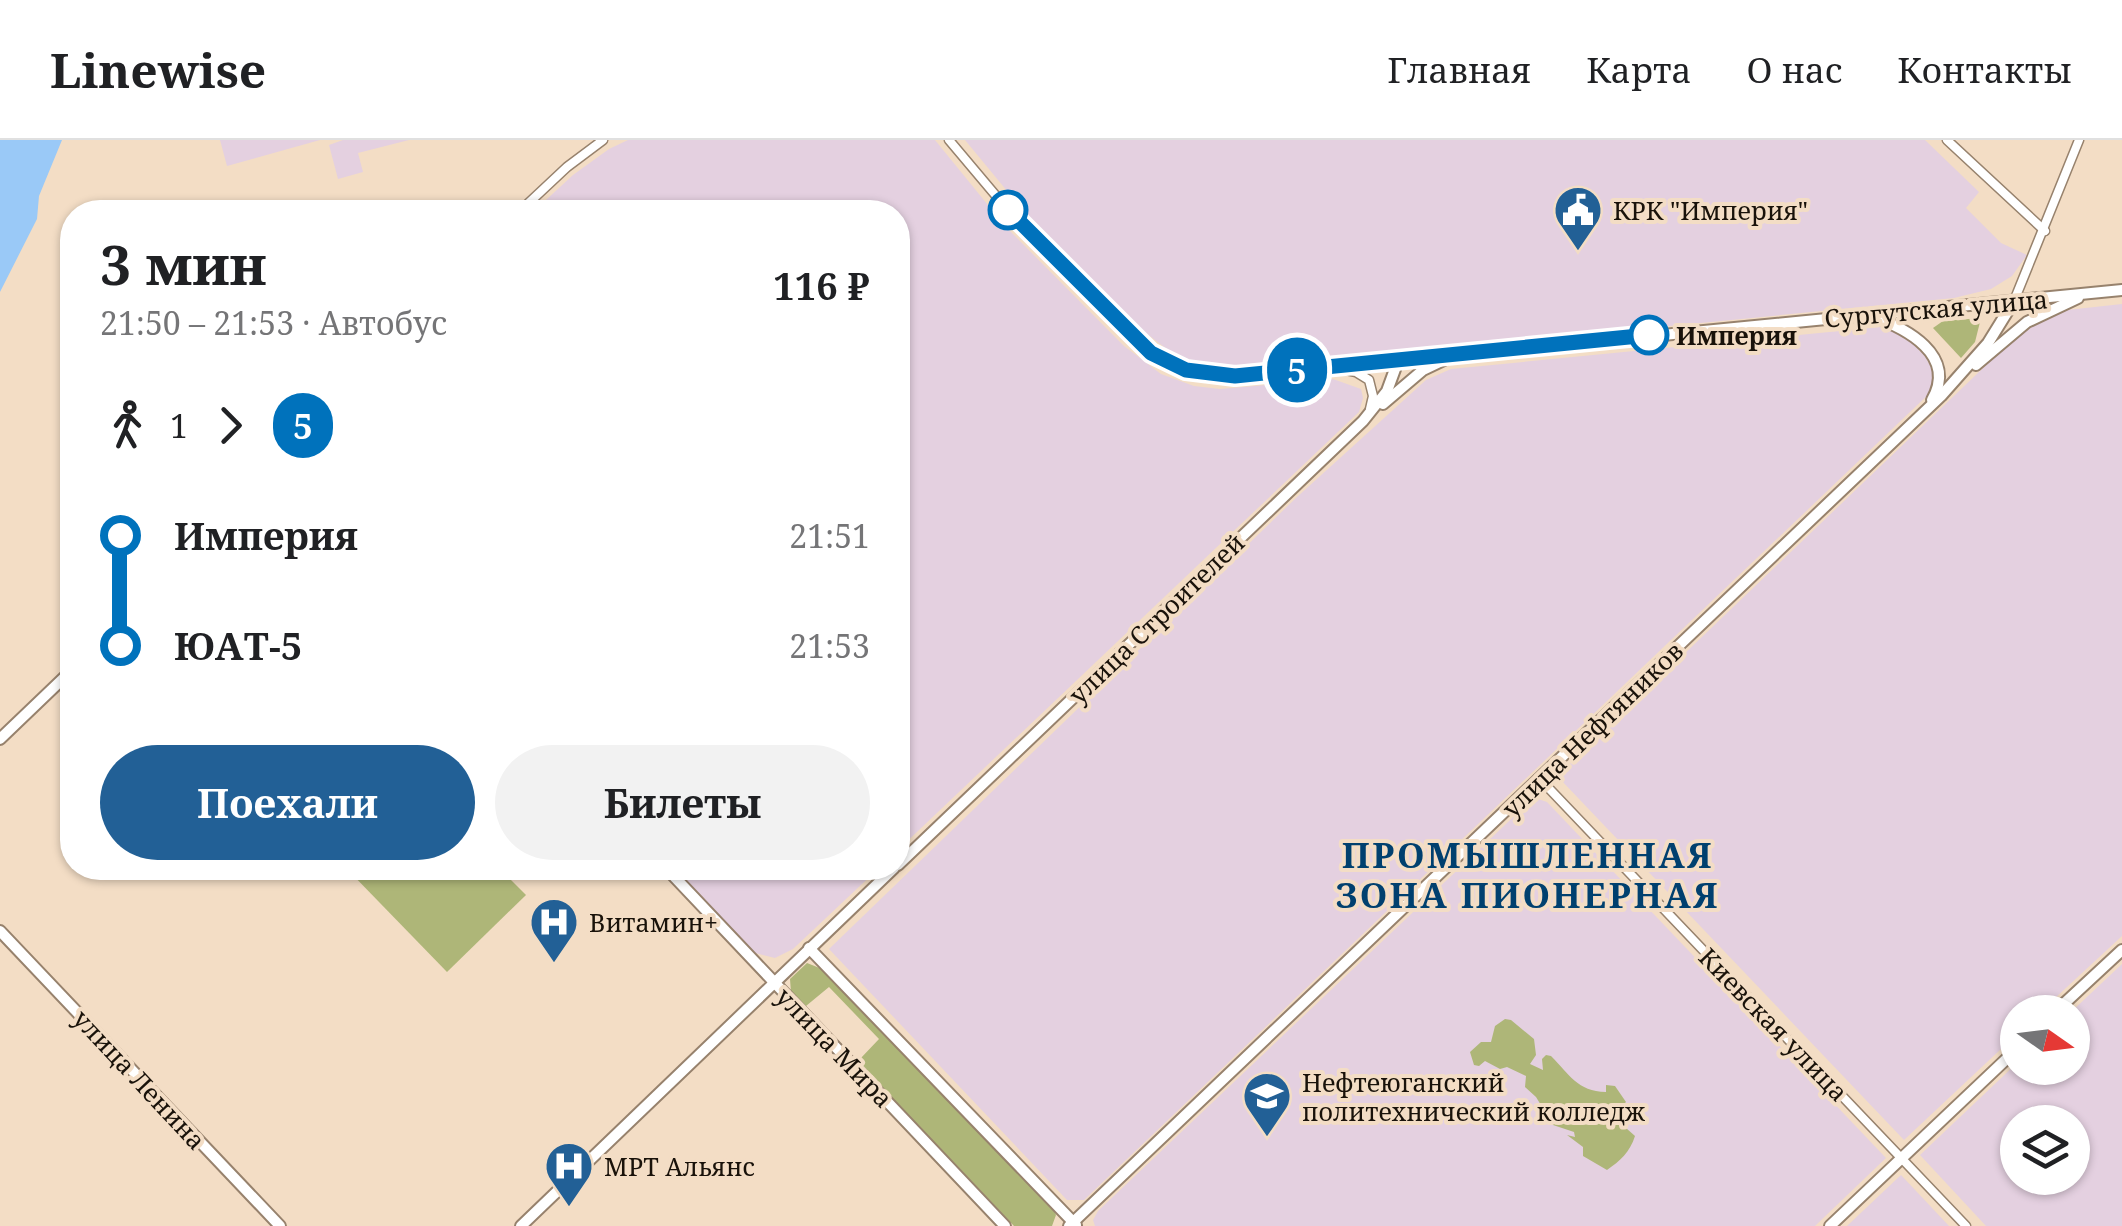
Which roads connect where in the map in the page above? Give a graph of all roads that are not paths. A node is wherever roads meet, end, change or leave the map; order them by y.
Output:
1 (603, 140) edge
2 (949, 140) edge
3 (1948, 140) edge
4 (2079, 140) edge
5 (533, 200) edge
6 (2045, 230) junction
7 (2122, 290) edge
8 (2089, 294) junction
9 (2014, 301) junction
10 (1865, 314) junction
11 (1457, 354) junction
12 (1398, 361) junction
13 (1332, 367) junction
14 (1942, 396) junction
15 (1923, 413) junction
16 (1363, 421) junction
17 (60, 682) edge
18 (0, 739) edge
19 (1540, 779) junction
20 (910, 853) edge
21 (677, 880) edge
22 (881, 880) edge
23 (0, 931) edge
24 (810, 948) junction
25 (2122, 950) edge
26 (773, 983) junction
27 (2073, 995) edge
28 (2000, 1065) edge
29 (1902, 1158) junction
30 (1073, 1225) edge
31 (280, 1226) edge
32 (521, 1226) edge
33 (1005, 1226) edge
34 (1830, 1226) edge
35 (1966, 1226) edge

1 - 5 street
2 - 13 street, Сургутская улица
3 - 6 street
4 - 6 street
6 - 9 street
7 - 8 main road, Сургутская улица
8 - 9 main road, Сургутская улица
8 - 14 main road
9 - 10 main road, Сургутская улица
9 - 14 main road, улица Нефтяников
10 - 11 main road, Сургутская улица
10 - 15 main road
11 - 12 main road, Сургутская улица
11 - 16 main road
12 - 13 street, Сургутская улица
12 - 16 main road, улица Строителей
13 - 16 street
14 - 15 main road, улица Нефтяников
15 - 19 main road, улица Нефтяников
16 - 20 main road, улица Строителей
17 - 18 main road
19 - 29 street, Киевская улица
19 - 30 main road, улица Нефтяников
21 - 26 main road, улица Мира
22 - 24 main road, улица Строителей
23 - 31 main road, улица Ленина
24 - 26 main road, улица Строителей
24 - 30 main road, улица Мира
25 - 27 main road
26 - 32 main road, улица Строителей
26 - 33 main road, улица Мира
28 - 29 main road
29 - 34 main road
29 - 35 street, Киевская улица

